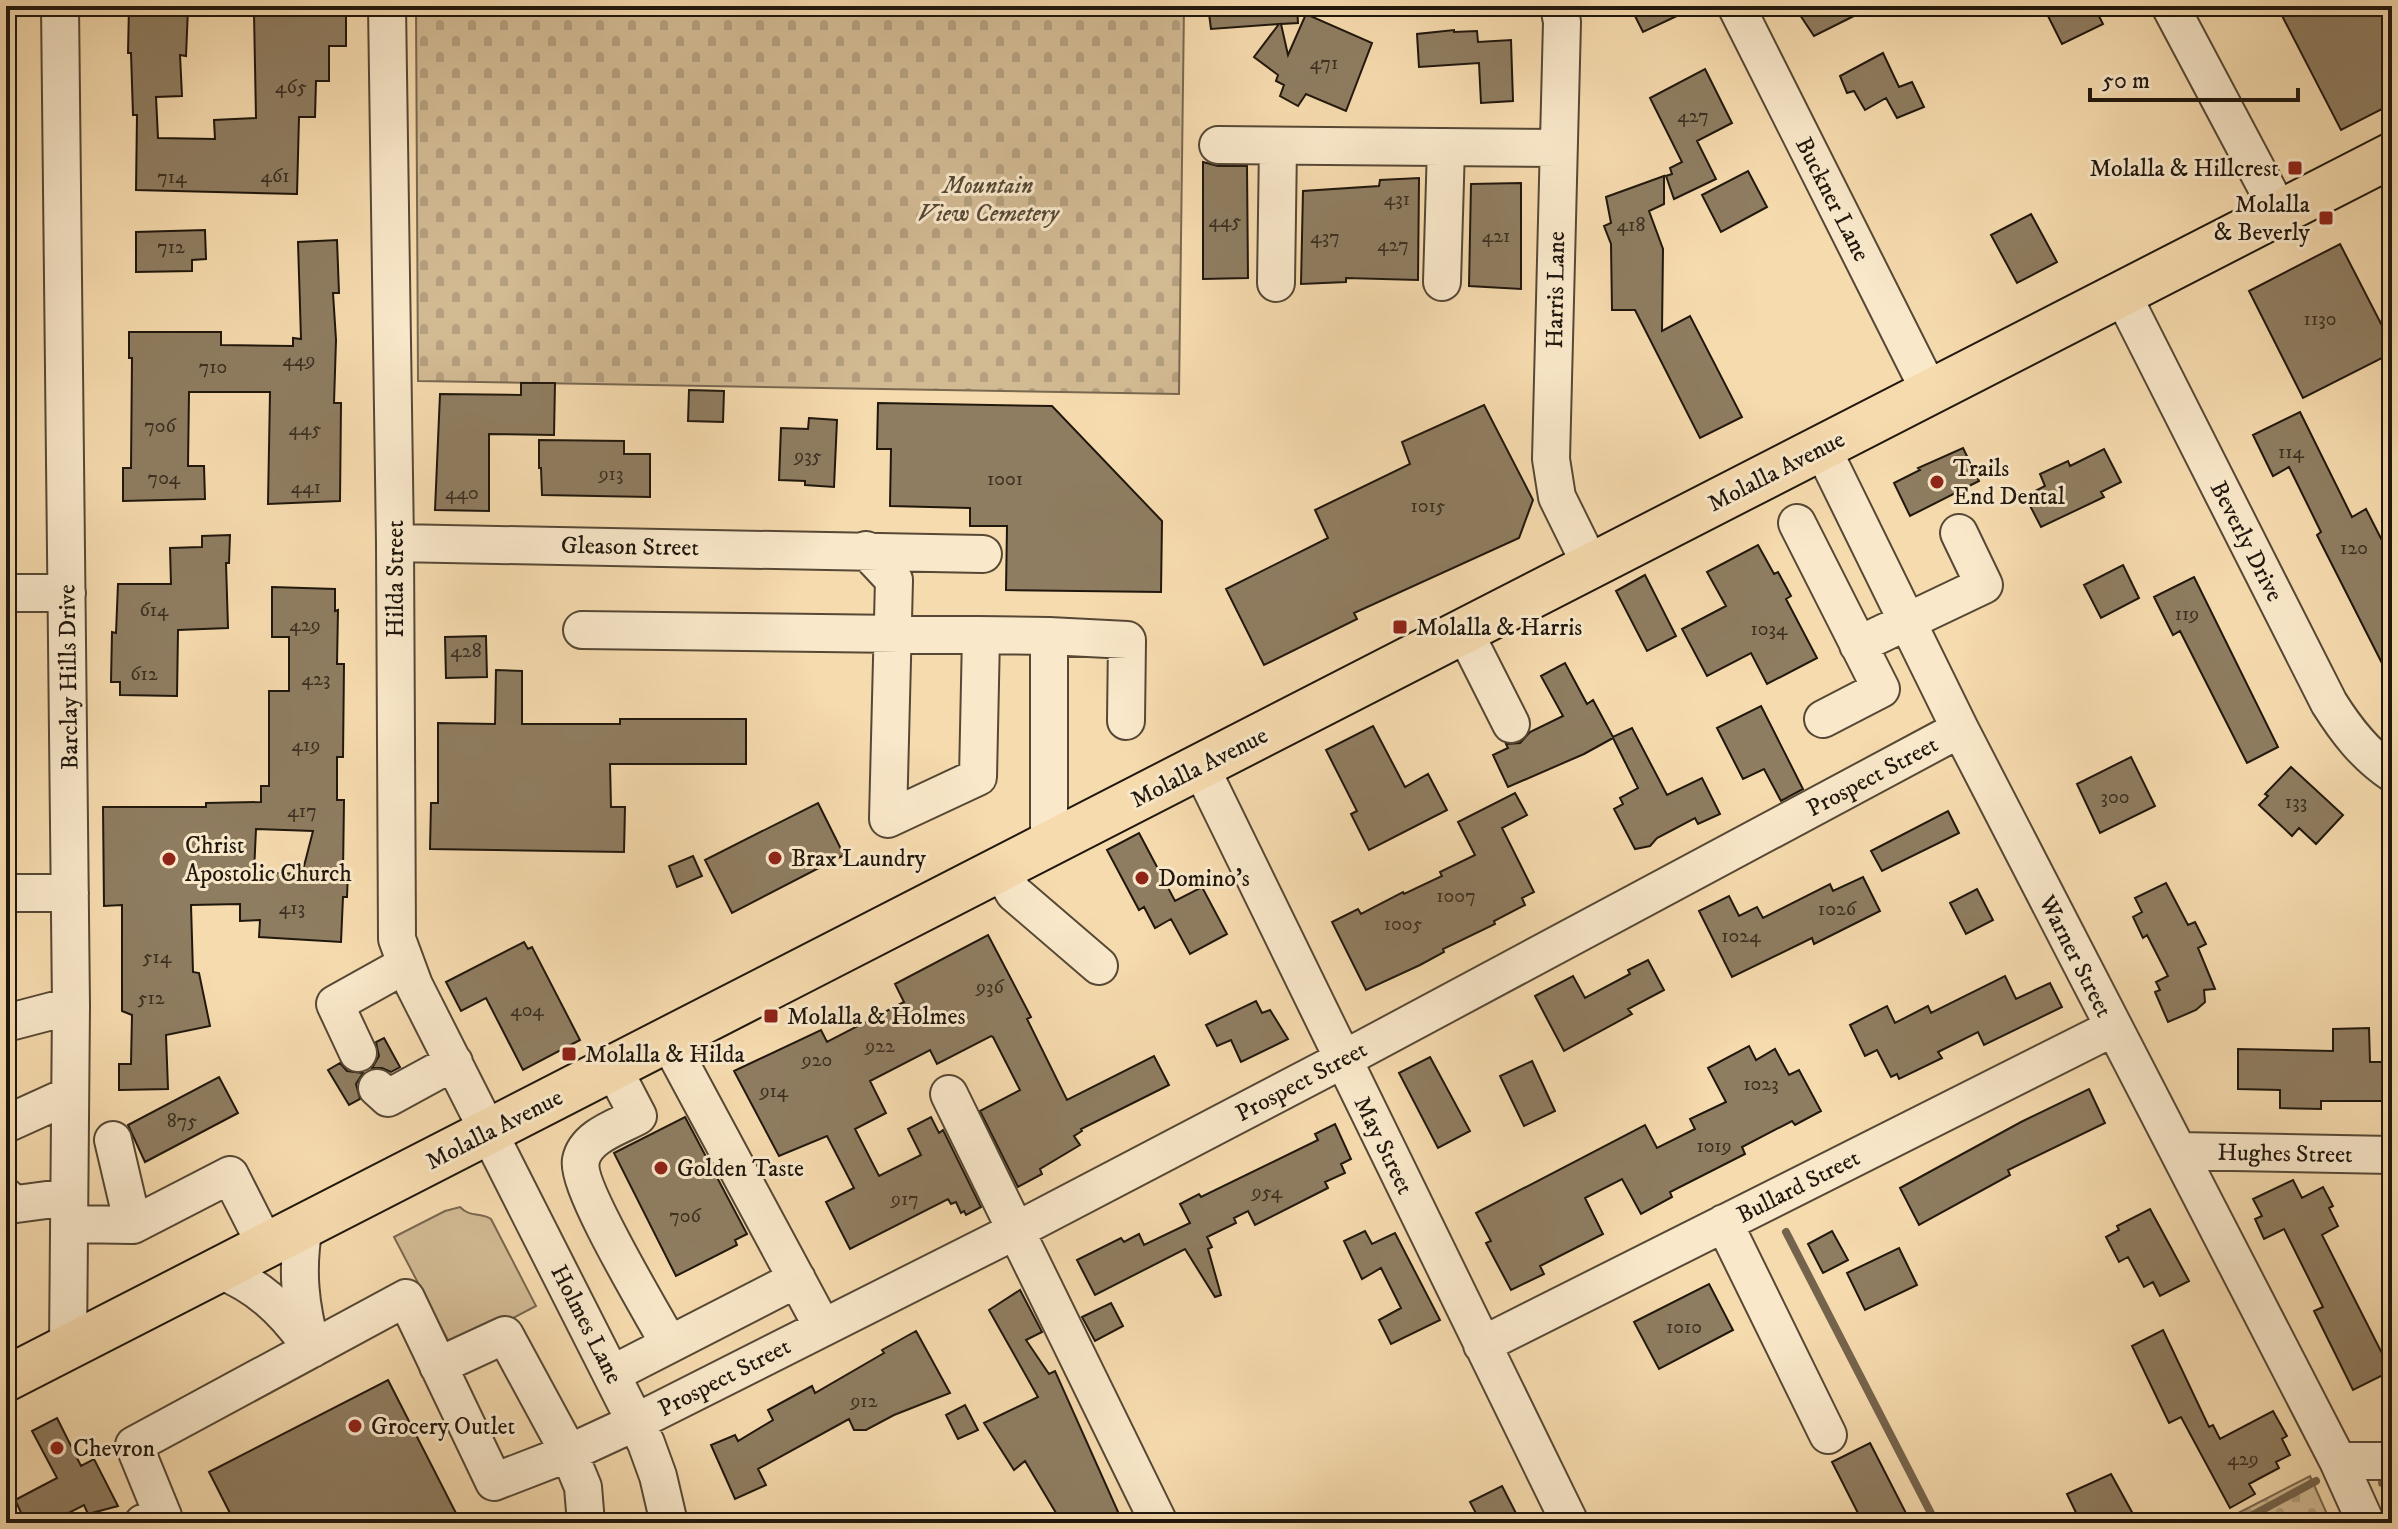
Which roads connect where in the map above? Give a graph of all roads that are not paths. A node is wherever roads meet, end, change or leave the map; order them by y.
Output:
1 (60, 6) edge
2 (387, 6) edge
3 (1559, 6) edge
4 (1736, 6) edge
5 (2170, 6) edge
6 (1218, 145) dead end
7 (1278, 146) junction
8 (1446, 147) junction
9 (1558, 148) junction
10 (2392, 155) edge
11 (2280, 213) junction
12 (1442, 282) dead end
13 (1276, 283) dead end
14 (2122, 294) junction
15 (1930, 392) junction
16 (1822, 448) junction
17 (1797, 523) dead end
18 (1959, 533) dead end
19 (395, 543) junction
20 (866, 550) junction
21 (983, 554) dead end
22 (1591, 566) junction
23 (6, 593) edge
24 (67, 593) junction
25 (1907, 621) junction
26 (582, 630) dead end
27 (1464, 631) junction
28 (894, 634) junction
29 (981, 636) junction
30 (1049, 636) junction
31 (1858, 645) junction
32 (1823, 719) dead end
33 (1126, 721) dead end
34 (1511, 724) dead end
35 (1960, 729) junction
36 (1200, 766) junction
37 (2392, 773) edge
38 (1049, 844) junction
39 (1000, 869) junction
40 (6, 893) edge
41 (70, 893) junction
42 (405, 965) junction
43 (1099, 966) dead end
44 (71, 1006) junction
45 (6, 1023) edge
46 (2113, 1028) junction
47 (668, 1040) junction
48 (358, 1053) dead end
49 (1342, 1060) junction
50 (454, 1062) junction
51 (613, 1068) junction
52 (377, 1088) dead end
53 (949, 1094) dead end
54 (70, 1095) junction
55 (6, 1124) edge
56 (489, 1132) junction
57 (113, 1140) dead end
58 (2178, 1151) junction
59 (2392, 1155) edge
60 (6, 1197) edge
61 (69, 1210) junction
62 (1724, 1223) junction
63 (133, 1225) junction
64 (304, 1226) junction
65 (1017, 1230) junction
66 (266, 1246) junction
67 (219, 1270) junction
68 (797, 1279) junction
69 (823, 1328) junction
70 (669, 1344) junction
71 (1482, 1345) junction
72 (68, 1347) junction
73 (312, 1349) junction
74 (438, 1366) junction
75 (612, 1374) junction
76 (6, 1379) edge
77 (636, 1422) junction
78 (1828, 1435) dead end
79 (569, 1453) junction
80 (2338, 1461) junction
81 (2392, 1461) edge
82 (143, 1523) edge
83 (586, 1523) edge
84 (669, 1523) edge
85 (1159, 1523) edge
86 (1570, 1523) edge
87 (2366, 1523) edge

1 - 24 street, Barclay Hills Drive
2 - 19 street, Hilda Street
3 - 9 street, Harris Lane
4 - 15 street, Buckner Lane
5 - 11 street
6 - 7 street
7 - 8 street
7 - 13 street
8 - 9 street
8 - 12 street
9 - 22 street, Harris Lane
10 - 11 main road, Molalla Avenue
11 - 14 main road, Molalla Avenue
14 - 15 main road, Molalla Avenue
14 - 37 street, Beverly Drive
15 - 16 main road, Molalla Avenue
16 - 22 main road, Molalla Avenue
16 - 25 street, Warner Street
17 - 31 street
18 - 25 street
19 - 20 street, Gleason Street
19 - 42 street, Hilda Street
20 - 21 street, Gleason Street
20 - 28 street
22 - 27 main road, Molalla Avenue
23 - 24 street
24 - 41 street, Barclay Hills Drive
25 - 31 street
25 - 35 street, Warner Street
26 - 28 street
27 - 34 street
27 - 36 main road, Molalla Avenue
28 - 29 street
28 - 29 street
29 - 30 street
30 - 33 street
30 - 38 street
31 - 32 street
35 - 46 street, Warner Street
35 - 49 street, Prospect Street
36 - 38 main road, Molalla Avenue
36 - 49 street, May Street
38 - 39 main road, Molalla Avenue
39 - 43 street
39 - 47 main road, Molalla Avenue
40 - 41 street
41 - 44 street, Barclay Hills Drive
42 - 48 street
42 - 50 street, Hilda Street
44 - 45 street
44 - 54 street, Barclay Hills Drive
46 - 58 street, Warner Street
46 - 62 street, Bullard Street
47 - 51 main road, Molalla Avenue
47 - 68 street
49 - 65 street, Prospect Street
49 - 71 street, May Street
50 - 52 street
50 - 56 street, Hilda Street
51 - 56 main road, Molalla Avenue
51 - 70 street
53 - 65 street
54 - 55 street
54 - 61 street, Barclay Hills Drive
56 - 64 main road, Molalla Avenue
56 - 75 street, Holmes Lane
57 - 63 street
58 - 59 street, Hughes Street
58 - 80 street, Warner Street
60 - 61 street
61 - 63 street
61 - 72 street, Barclay Hills Drive
62 - 71 street, Bullard Street
62 - 78 street
63 - 66 street
64 - 66 main road, Molalla Avenue
64 - 73 street
65 - 69 street, Prospect Street
65 - 85 street
66 - 67 main road, Molalla Avenue
67 - 72 main road, Molalla Avenue
67 - 73 street
68 - 69 street
68 - 70 street
69 - 77 street, Prospect Street
70 - 75 street
71 - 86 street, May Street
72 - 76 main road, Molalla Avenue
73 - 74 street
73 - 82 street
74 - 79 street
74 - 79 street, Prospect Street
75 - 77 street, Holmes Lane
77 - 79 street, Prospect Street
77 - 84 street, Holmes Lane
79 - 83 street
80 - 81 street
80 - 87 street, Warner Street

